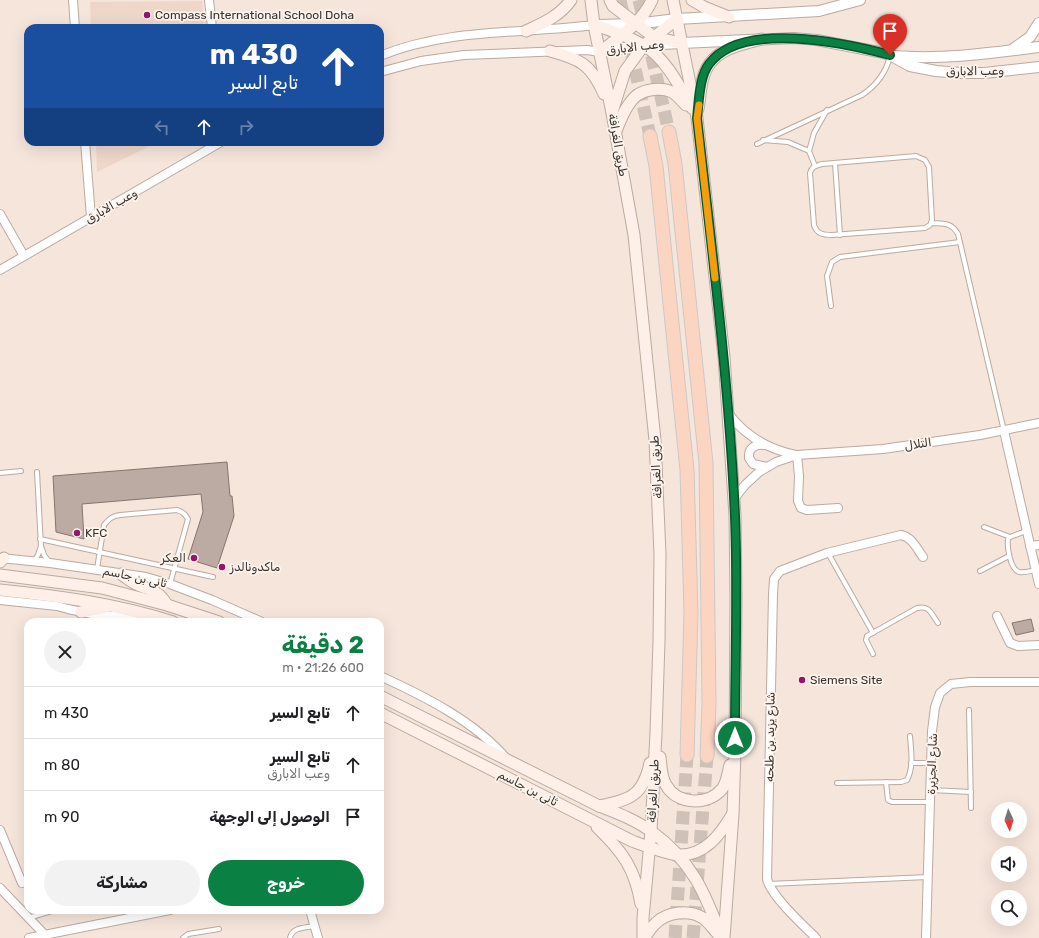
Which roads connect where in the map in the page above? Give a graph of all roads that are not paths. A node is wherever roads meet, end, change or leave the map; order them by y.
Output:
1 (73, 0) edge
2 (209, 0) edge
3 (571, 0) edge
4 (591, 0) edge
5 (610, 0) edge
6 (652, 0) edge
7 (673, 0) edge
8 (692, 0) edge
9 (860, 0) edge
10 (729, 17) junction
11 (676, 19) junction
12 (1039, 23) edge
13 (75, 24) edge
14 (212, 24) edge
15 (635, 24) junction
16 (594, 25) junction
17 (526, 31) junction
18 (622, 35) junction
19 (654, 37) junction
20 (762, 39) junction
21 (681, 43) junction
22 (644, 45) junction
23 (1039, 47) edge
24 (550, 51) junction
25 (1009, 51) junction
26 (600, 52) junction
27 (384, 55) edge
28 (890, 55) junction
29 (1039, 67) edge
30 (384, 71) edge
31 (827, 110) junction
32 (612, 113) junction
33 (697, 118) junction
34 (616, 131) junction
35 (669, 132) tunnel mouth
36 (650, 136) tunnel mouth
37 (763, 140) junction
38 (757, 144) dead end
39 (85, 146) edge
40 (214, 146) edge
41 (809, 151) junction
42 (835, 163) junction
43 (815, 166) junction
44 (0, 214) edge
45 (91, 217) junction
46 (931, 223) junction
47 (840, 235) junction
48 (960, 242) junction
49 (24, 256) junction
50 (0, 270) edge
51 (831, 306) dead end
52 (727, 412) junction
53 (1039, 423) edge
54 (1004, 431) junction
55 (764, 445) junction
56 (797, 455) junction
57 (767, 467) junction
58 (21, 471) dead end
59 (37, 472) dead end
60 (0, 473) edge
61 (734, 500) junction
62 (838, 508) dead end
63 (984, 528) dead end
64 (1026, 531) junction
65 (1010, 537) junction
66 (40, 539) junction
67 (1039, 545) edge
68 (41, 546) junction
69 (1030, 546) junction
70 (100, 552) junction
71 (827, 553) junction
72 (1009, 556) junction
73 (922, 557) dead end
74 (1, 559) edge
75 (34, 561) junction
76 (50, 563) junction
77 (97, 569) junction
78 (174, 569) junction
79 (1036, 570) junction
80 (980, 571) dead end
81 (121, 574) junction
82 (0, 575) edge
83 (213, 577) dead end
84 (170, 584) junction
85 (1039, 584) edge
86 (0, 590) edge
87 (0, 600) edge
88 (167, 605) junction
89 (115, 606) junction
90 (81, 612) junction
91 (997, 616) dead end
92 (125, 618) edge
93 (158, 618) edge
94 (207, 618) edge
95 (253, 618) edge
96 (938, 623) dead end
97 (873, 633) junction
98 (1039, 645) edge
99 (873, 654) dead end
100 (384, 678) edge
101 (1039, 682) edge
102 (384, 698) edge
103 (969, 710) dead end
104 (384, 715) edge
105 (656, 733) junction
106 (910, 736) dead end
107 (735, 751) junction
108 (687, 755) tunnel mouth
109 (707, 756) tunnel mouth
110 (508, 760) junction
111 (932, 762) junction
112 (911, 763) junction
113 (837, 782) dead end
114 (886, 782) junction
115 (931, 790) junction
116 (971, 792) junction
117 (930, 802) junction
118 (599, 806) junction
119 (971, 808) dead end
120 (733, 814) junction
121 (590, 820) junction
122 (0, 830) edge
123 (651, 832) junction
124 (650, 847) junction
125 (679, 855) junction
126 (928, 877) junction
127 (22, 883) dead end
128 (768, 884) junction
129 (0, 888) edge
130 (24, 914) edge
131 (24, 914) edge
132 (42, 914) edge
133 (150, 914) edge
134 (311, 914) edge
135 (28, 918) junction
136 (643, 918) junction
137 (315, 926) junction
138 (219, 928) dead end
139 (45, 935) junction
140 (29, 938) edge
141 (183, 938) edge
142 (290, 938) edge
143 (318, 938) edge
144 (643, 938) edge
145 (722, 938) edge
146 (816, 938) edge
147 (926, 938) edge

1 - 13 street
2 - 14 street
3 - 17 main road
4 - 16 main road, طريق الغرافة
5 - 15 main road
6 - 15 main road
7 - 11 main road
8 - 10 main road
9 - 10 street, وعب الابارق
10 - 11 street, وعب الابارق
11 - 15 street, وعب الابارق
11 - 19 main road
11 - 21 main road
12 - 25 street
15 - 16 street, وعب الابارق
15 - 18 main road
15 - 19 main road
16 - 17 street, وعب الابارق
16 - 18 main road
16 - 26 main road, طريق الغرافة
17 - 27 street, وعب الابارق
18 - 22 main road
18 - 26 main road
19 - 21 main road
19 - 22 main road
20 - 21 street, وعب الابارق
20 - 28 street, وعب الابارق
20 - 33 main road
21 - 22 street, وعب الابارق
21 - 33 main road
22 - 26 street, وعب الابارق
22 - 32 main road
22 - 33 main road
23 - 25 street, وعب الابارق
24 - 26 street, وعب الابارق
24 - 30 street, وعب الابارق
24 - 32 main road
25 - 28 street, وعب الابارق
26 - 32 main road, طريق الغرافة
28 - 29 street, وعب الابارق
28 - 31 lane
31 - 37 lane
31 - 41 lane
32 - 34 main road, طريق الغرافة
33 - 34 main road
33 - 52 main road
34 - 105 main road, طريق الغرافة
35 - 109 highway
36 - 108 highway
37 - 38 lane
37 - 41 lane
39 - 45 street
40 - 45 street, وعب الابارق
41 - 43 lane
42 - 43 lane
42 - 46 lane
42 - 47 lane
43 - 47 lane
44 - 49 street
45 - 49 street, وعب الابارق
46 - 47 lane
46 - 48 lane
48 - 51 lane
48 - 54 lane
49 - 50 street, وعب الابارق
52 - 55 street
52 - 61 main road
53 - 54 street, التلال
54 - 56 street, التلال
54 - 64 street
55 - 56 street
55 - 57 street
56 - 57 street
56 - 62 street
57 - 61 street
58 - 60 lane
59 - 66 lane
61 - 107 main road
63 - 65 lane
64 - 65 lane
64 - 69 street
65 - 72 lane
66 - 68 lane
66 - 70 lane
67 - 69 street
68 - 75 lane
68 - 76 lane
69 - 79 street
70 - 77 lane
70 - 78 lane
70 - 78 lane
71 - 73 street, شارع يزيد بن طلحه
71 - 97 lane
71 - 128 street, شارع يزيد بن طلحه
72 - 79 lane
72 - 80 lane
74 - 75 street, ثانى بن جاسم
75 - 76 street, ثانى بن جاسم
76 - 77 street, ثانى بن جاسم
77 - 81 street, ثانى بن جاسم
78 - 83 lane
78 - 84 lane
79 - 85 street
81 - 84 street, ثانى بن جاسم
81 - 88 main road
82 - 88 main road, ثانى بن جاسم
84 - 95 street, ثانى بن جاسم
86 - 89 main road
87 - 90 street
88 - 94 main road, ثانى بن جاسم
89 - 90 main road
89 - 93 main road
90 - 92 street
91 - 98 street
96 - 97 lane
97 - 99 lane
100 - 110 street, ثانى بن جاسم
101 - 111 street, شارع الجزيرة
102 - 110 main road, ثانى بن جاسم
103 - 116 lane
104 - 121 main road, ثانى بن جاسم
105 - 107 main road
105 - 118 main road
105 - 123 main road, طريق الغرافة
106 - 112 lane
107 - 120 main road
110 - 118 main road, ثانى بن جاسم
111 - 112 lane
111 - 115 street, شارع الجزيرة
112 - 114 lane
113 - 114 lane
114 - 117 lane
115 - 116 lane
115 - 117 street, شارع الجزيرة
116 - 119 lane
117 - 126 street, شارع الجزيرة
118 - 123 main road, ثانى بن جاسم
120 - 125 main road, ثانى بن جاسم
120 - 145 main road
121 - 124 main road, ثانى بن جاسم
121 - 136 main road
122 - 127 street
123 - 124 main road, طريق الغرافة
123 - 125 main road, ثانى بن جاسم
124 - 125 main road, ثانى بن جاسم
124 - 136 main road, طريق الغرافة
125 - 145 main road, ثانى بن جاسم
126 - 128 lane
126 - 147 street, شارع الجزيرة
128 - 146 street
129 - 131 street
130 - 135 street
132 - 135 lane
133 - 139 street
134 - 137 street
135 - 139 street
136 - 144 main road, طريق الغرافة
137 - 142 lane
137 - 143 street
138 - 141 lane
139 - 140 street
144 - 145 main road

